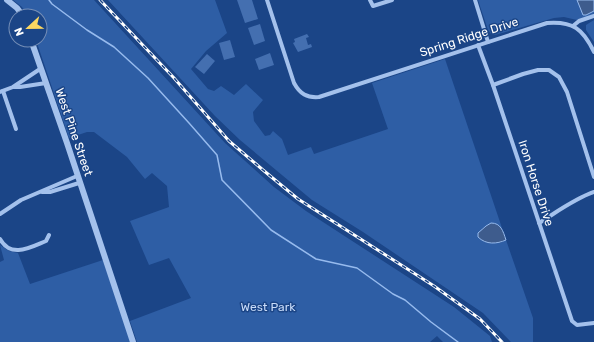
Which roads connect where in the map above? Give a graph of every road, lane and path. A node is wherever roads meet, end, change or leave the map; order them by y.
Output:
1 (7, 0) edge
2 (267, 0) edge
3 (370, 0) edge
4 (392, 0) edge
5 (475, 0) edge
6 (17, 8) edge
7 (594, 16) edge
8 (573, 26) junction
9 (488, 42) junction
10 (478, 44) junction
11 (33, 48) edge
12 (594, 52) edge
13 (40, 69) junction
14 (46, 83) junction
15 (493, 85) junction
16 (14, 87) junction
17 (1, 91) edge
18 (16, 129) dead end
19 (77, 176) junction
20 (594, 177) edge
21 (79, 183) junction
22 (42, 192) junction
23 (594, 192) edge
24 (0, 214) edge
25 (539, 223) junction
26 (49, 235) dead end
27 (0, 240) edge
28 (594, 323) edge
29 (133, 342) edge

1 - 6 street
2 - 10 street, Spring Ridge Drive
3 - 4 street
5 - 9 street
7 - 8 street
8 - 9 street, Spring Ridge Drive
8 - 12 street
9 - 10 street, Spring Ridge Drive
10 - 15 street, Iron Horse Drive
11 - 13 street, West Pine Street
13 - 14 street, West Pine Street
13 - 16 street
14 - 16 street
14 - 19 street, West Pine Street
15 - 20 street
15 - 25 street, Iron Horse Drive
16 - 17 street
17 - 18 street
19 - 21 street, West Pine Street
19 - 22 street
21 - 22 street
21 - 29 street, West Pine Street
22 - 24 street
23 - 25 street
25 - 28 street, Iron Horse Drive
26 - 27 street

